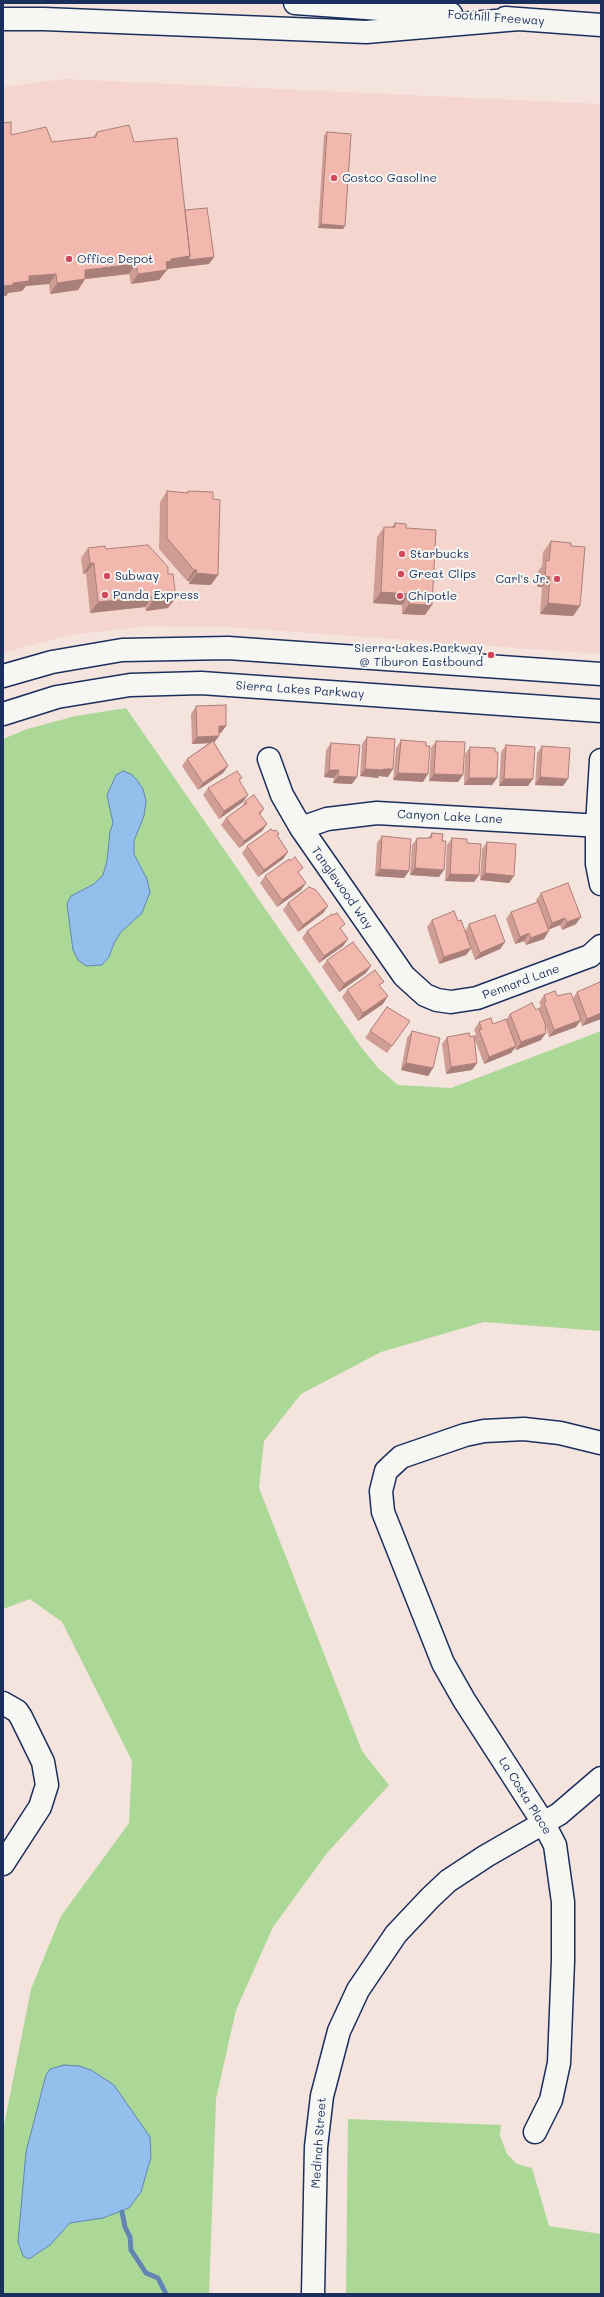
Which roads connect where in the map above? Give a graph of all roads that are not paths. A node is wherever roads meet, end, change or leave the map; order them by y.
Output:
1 (295, 3) edge
2 (3, 19) edge
3 (519, 19) junction
4 (601, 25) edge
5 (601, 674) edge
6 (3, 676) edge
7 (601, 711) edge
8 (3, 714) edge
9 (269, 759) dead end
10 (601, 760) edge
11 (599, 826) edge
12 (301, 828) junction
13 (601, 884) edge
14 (601, 946) edge
15 (437, 1000) joint
16 (601, 1444) edge
17 (3, 1703) edge
18 (601, 1778) edge
19 (544, 1824) junction
20 (3, 1864) edge
21 (534, 2132) dead end
22 (313, 2294) edge

1 - 3 main road, Foothill Freeway
2 - 3 main road
3 - 4 main road, Foothill Freeway
5 - 6 main road
7 - 8 main road, Sierra Lakes Parkway
9 - 12 main road, Tanglewood Way
10 - 11 main road
11 - 12 main road, Canyon Lake Lane
11 - 13 main road
12 - 15 main road, Tanglewood Way
14 - 15 main road, Pennard Lane
16 - 19 main road, La Costa Place
17 - 20 main road
18 - 19 main road, Medinah Street
19 - 21 main road, La Costa Place
19 - 22 main road, Medinah Street

